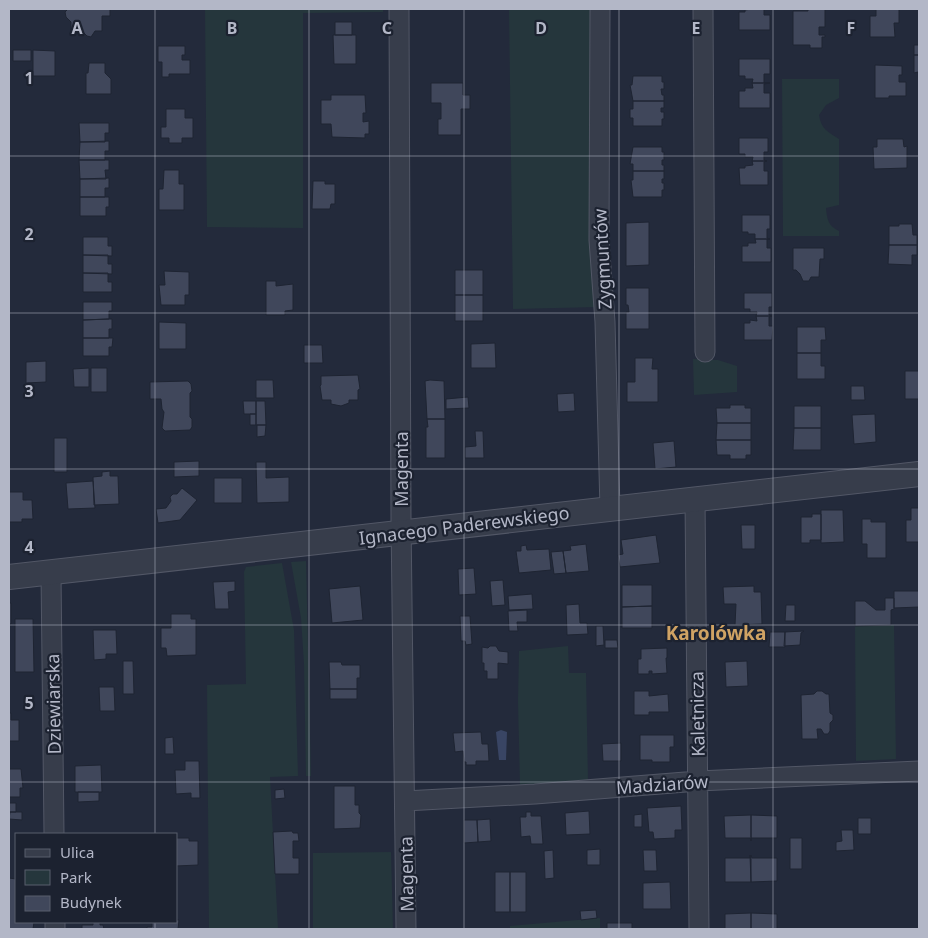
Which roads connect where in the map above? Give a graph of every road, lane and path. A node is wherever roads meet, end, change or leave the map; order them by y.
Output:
1 (399, 9) edge
2 (600, 9) edge
3 (703, 9) edge
4 (704, 352) dead end
5 (919, 474) edge
6 (695, 498) junction
7 (610, 509) junction
8 (402, 533) junction
9 (51, 574) junction
10 (9, 577) edge
11 (919, 771) edge
12 (698, 781) junction
13 (405, 801) junction
14 (54, 833) edge
15 (406, 929) edge
16 (698, 929) edge

1 - 8 street, Magenta
2 - 7 street, Zygmuntów
3 - 4 street
5 - 6 street, Ignacego Paderewskiego
6 - 7 street, Ignacego Paderewskiego
6 - 12 street, Kaletnicza
7 - 8 street, Ignacego Paderewskiego
8 - 9 street, Ignacego Paderewskiego
8 - 13 street, Magenta
9 - 10 street, Ignacego Paderewskiego
9 - 14 street, Dziewiarska
11 - 12 street, Madziarów
12 - 13 street, Madziarów
12 - 16 street, Kaletnicza
13 - 15 street, Magenta

